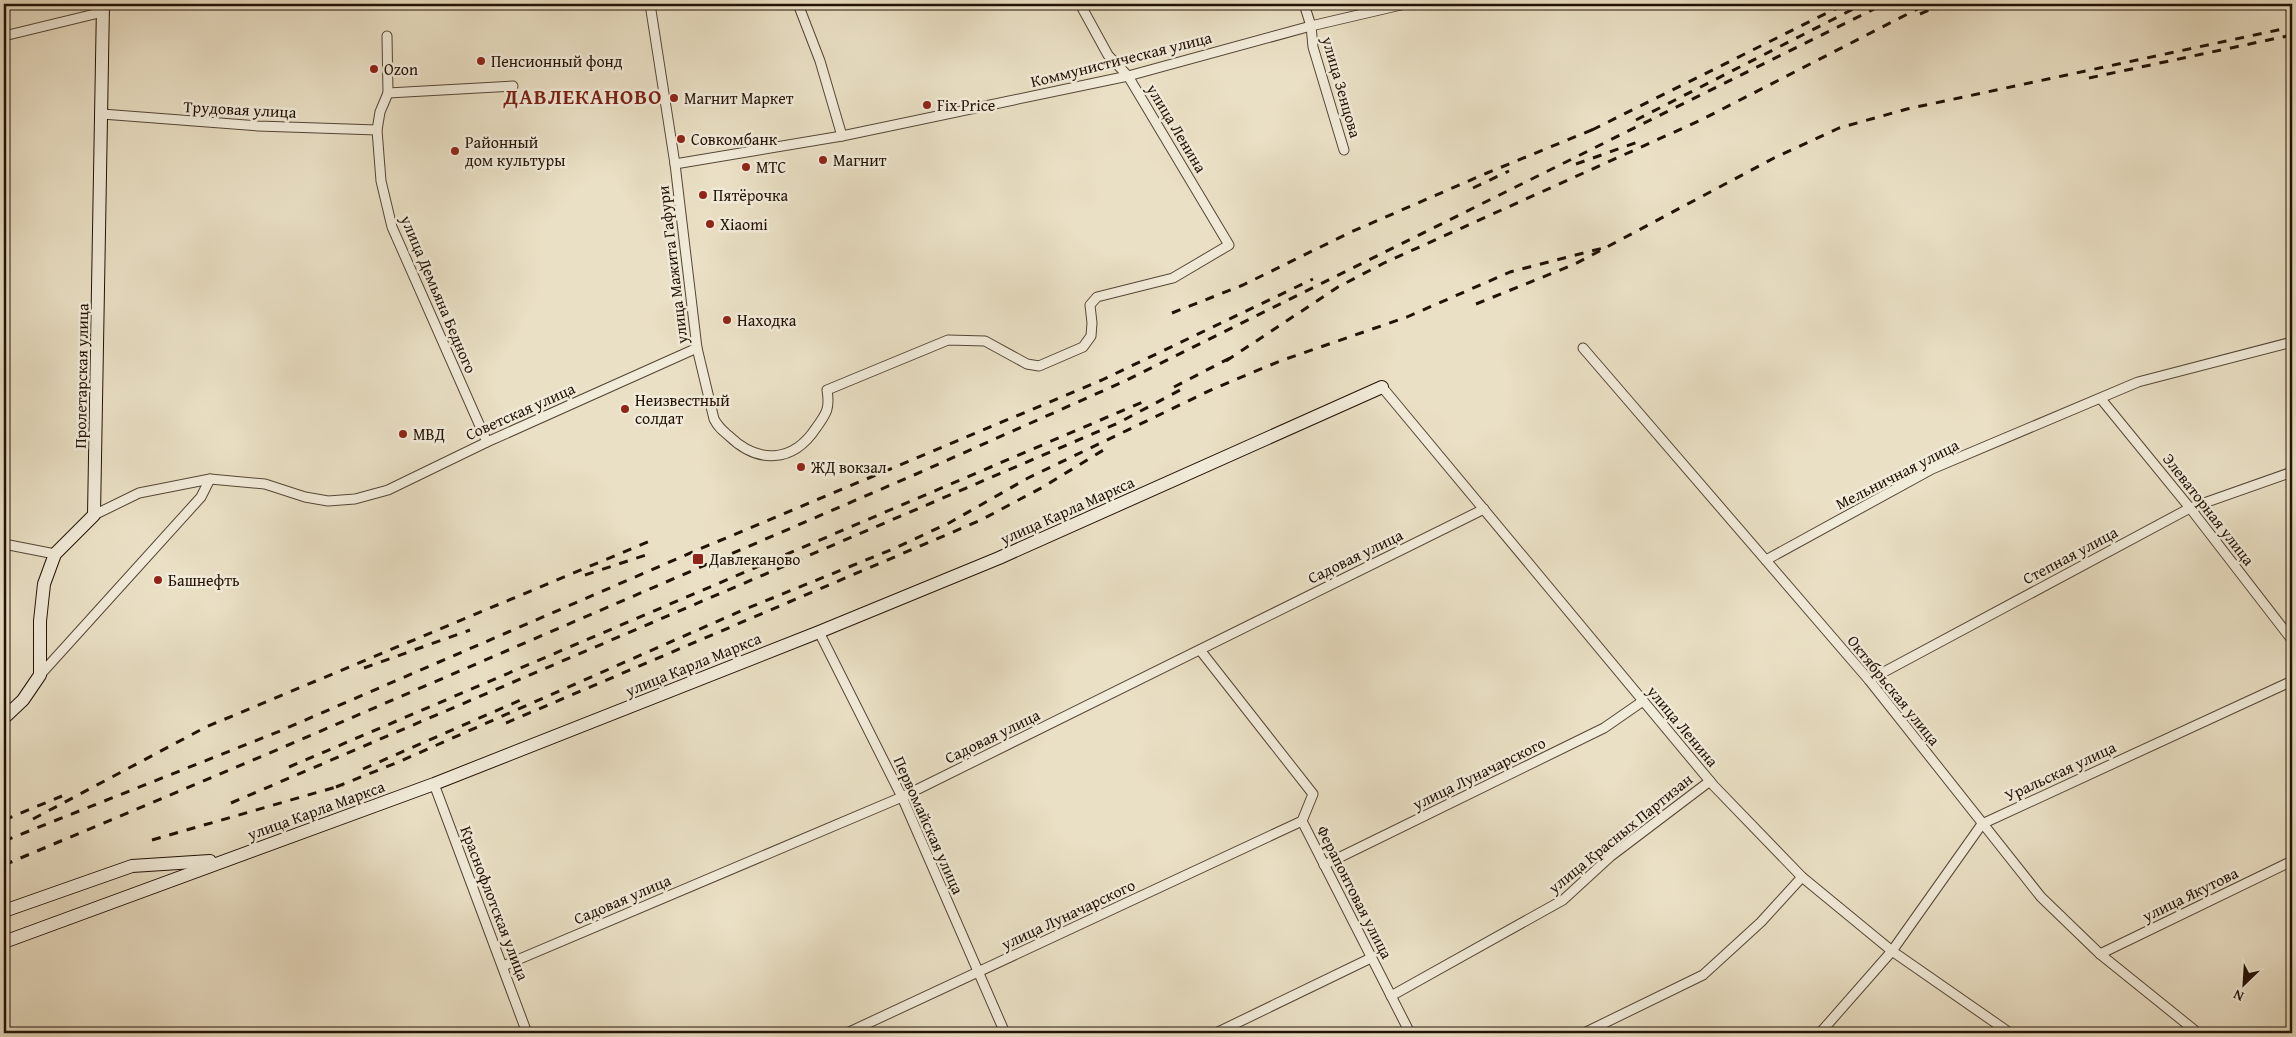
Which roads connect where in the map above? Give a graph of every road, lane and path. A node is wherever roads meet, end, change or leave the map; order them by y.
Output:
1 (650, 4) edge
2 (798, 4) edge
3 (1080, 4) edge
4 (1304, 4) edge
5 (1405, 4) edge
6 (103, 8) edge
7 (1311, 26) junction
8 (4, 36) edge
9 (388, 36) dead end
10 (1128, 76) junction
11 (512, 86) dead end
12 (388, 93) junction
13 (102, 114) junction
14 (377, 130) junction
15 (842, 136) junction
16 (1344, 150) dead end
17 (675, 164) junction
18 (1229, 244) joint
19 (2292, 342) edge
20 (697, 348) junction
21 (1583, 348) dead end
22 (1382, 387) joint
23 (2101, 399) junction
24 (487, 442) junction
25 (2292, 472) edge
26 (210, 479) junction
27 (2190, 508) junction
28 (1484, 509) junction
29 (94, 515) junction
30 (4, 544) edge
31 (55, 554) junction
32 (1766, 560) junction
33 (819, 632) junction
34 (2292, 640) edge
35 (1200, 650) junction
36 (40, 675) junction
37 (1869, 680) junction
38 (2292, 681) edge
39 (1643, 701) junction
40 (4, 718) edge
41 (1710, 781) junction
42 (434, 784) junction
43 (902, 797) junction
44 (1302, 822) junction
45 (1982, 824) junction
46 (225, 860) junction
47 (2292, 861) edge
48 (1324, 865) junction
49 (1802, 877) junction
50 (4, 911) edge
51 (4, 942) edge
52 (1892, 951) junction
53 (2100, 954) junction
54 (1371, 958) junction
55 (503, 966) junction
56 (977, 973) junction
57 (1391, 996) junction
58 (527, 1033) edge
59 (847, 1033) edge
60 (1005, 1033) edge
61 (1216, 1033) edge
62 (1410, 1033) edge
63 (1584, 1033) edge
64 (1820, 1033) edge
65 (2010, 1033) edge
66 (2198, 1033) edge

1 - 17 street, улица Мажита Гафури
2 - 15 street
3 - 10 street, улица Ленина
4 - 7 street, улица Зенцова
5 - 7 street, Коммунистическая улица
6 - 8 street
6 - 13 street, Пролетарская улица
7 - 10 street, Коммунистическая улица
7 - 16 street, улица Зенцова
9 - 12 street, улица Демьяна Бедного
10 - 15 street, Коммунистическая улица
10 - 18 street, улица Ленина
11 - 12 street
12 - 14 street, улица Демьяна Бедного
13 - 14 street, Трудовая улица
13 - 29 street, Пролетарская улица
14 - 24 street, улица Демьяна Бедного
15 - 17 street, Коммунистическая улица
17 - 20 street, улица Мажита Гафури
18 - 20 street, улица Мажита Гафури
19 - 23 street
20 - 24 street, Советская улица
21 - 32 street, Октябрьская улица
22 - 28 street, улица Ленина
22 - 33 street, улица Карла Маркса
23 - 27 street, Элеваторная улица
23 - 32 street, Мельничная улица
24 - 26 street, Советская улица
25 - 27 street, Степная улица
26 - 29 street, Советская улица
26 - 36 street
27 - 34 street, Элеваторная улица
27 - 37 street, Степная улица
28 - 35 street, Садовая улица
28 - 39 street, улица Ленина
29 - 31 street
30 - 31 street
31 - 36 street
32 - 37 street, Октябрьская улица
33 - 42 street, улица Карла Маркса
33 - 43 street, Первомайская улица
35 - 43 street, Садовая улица
35 - 44 street, Ферапонтовая улица
36 - 40 street
37 - 45 street, Октябрьская улица
38 - 45 street, Уральская улица
39 - 41 street, улица Ленина
39 - 48 street, улица Луначарского
41 - 49 street, улица Ленина
41 - 57 street, улица Красных Партизан
42 - 46 street, улица Карла Маркса
42 - 55 street, Краснофлотская улица
43 - 55 street, Садовая улица
43 - 56 street, Первомайская улица
44 - 48 street, Ферапонтовая улица
44 - 56 street, улица Луначарского
45 - 52 street, Уральская улица
45 - 53 street, Октябрьская улица
46 - 50 street
46 - 51 street, улица Карла Маркса
47 - 53 street, улица Якутова
48 - 54 street, Ферапонтовая улица
49 - 52 street, улица Ленина
49 - 63 street
52 - 64 street, Уральская улица
52 - 65 street, улица Ленина
53 - 66 street, Октябрьская улица
54 - 57 street, Ферапонтовая улица
54 - 61 street
55 - 58 street, Краснофлотская улица
56 - 59 street, улица Луначарского
56 - 60 street, Первомайская улица
57 - 62 street, Ферапонтовая улица

